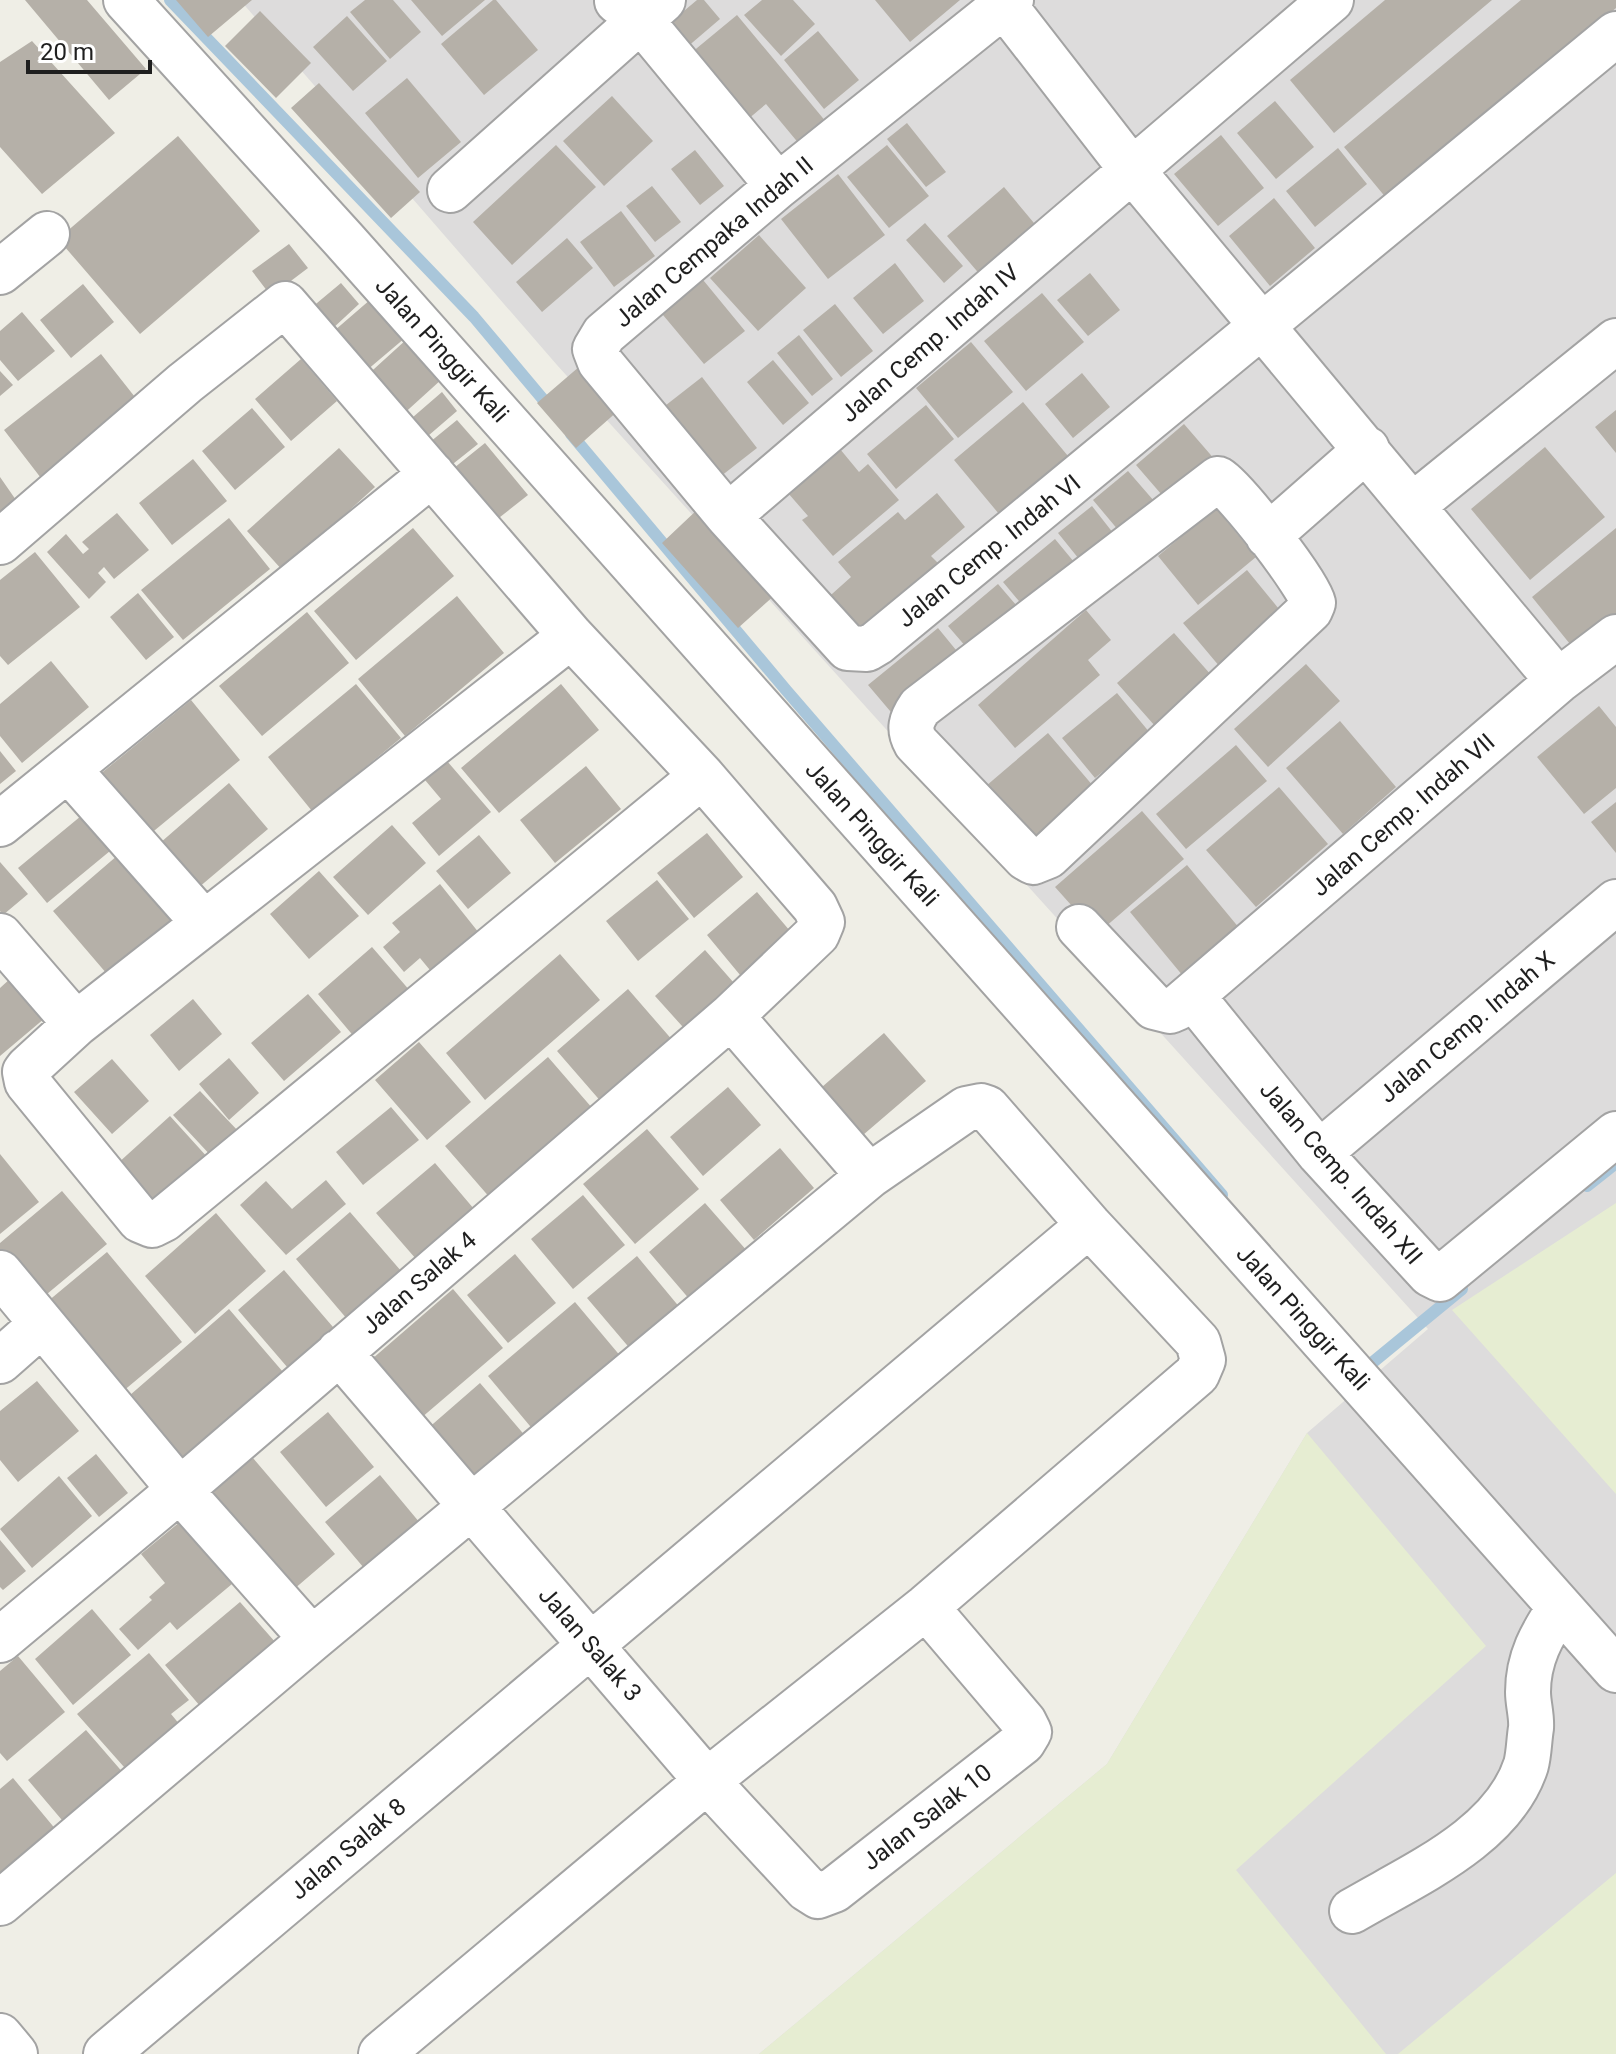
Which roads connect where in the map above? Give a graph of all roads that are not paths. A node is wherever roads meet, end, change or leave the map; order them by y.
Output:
1 (126, 0) edge
2 (1331, 0) edge
3 (1008, 3) edge
4 (639, 6) edge
5 (1616, 34) edge
6 (1132, 170) junction
7 (778, 186) junction
8 (450, 190) dead end
9 (47, 234) dead end
10 (0, 272) edge
11 (1262, 326) junction
12 (1616, 341) edge
13 (1367, 449) junction
14 (432, 474) junction
15 (1412, 506) junction
16 (728, 516) junction
17 (1268, 536) junction
18 (0, 542) edge
19 (571, 636) junction
20 (1609, 656) edge
21 (1558, 681) junction
22 (68, 769) junction
23 (702, 776) junction
24 (0, 824) edge
25 (1616, 902) edge
26 (204, 923) junction
27 (1079, 927) dead end
28 (0, 936) edge
29 (1193, 997) junction
30 (731, 1016) junction
31 (76, 1024) junction
32 (1616, 1134) edge
33 (1319, 1153) junction
34 (869, 1176) junction
35 (1089, 1225) junction
36 (0, 1273) edge
37 (42, 1324) junction
38 (339, 1352) junction
39 (0, 1361) edge
40 (180, 1490) junction
41 (473, 1508) junction
42 (926, 1607) junction
43 (1560, 1607) junction
44 (312, 1639) junction
45 (0, 1640) edge
46 (591, 1645) junction
47 (1616, 1670) edge
48 (707, 1781) junction
49 (0, 1903) edge
50 (1352, 1911) dead end
51 (0, 2036) edge
52 (15, 2054) edge
53 (106, 2054) edge
54 (381, 2054) edge

1 - 43 street, Jalan Pinggir Kali
2 - 6 street, Jalan Cemp. Indah IV
3 - 6 street
3 - 7 street, Jalan Cempaka Indah II
4 - 7 street
4 - 8 street
5 - 11 street, Jalan Cemp. Indah VI
6 - 11 street
6 - 16 street, Jalan Cemp. Indah IV
7 - 16 street, Jalan Cempaka Indah II
9 - 10 street
11 - 13 street
11 - 16 street, Jalan Cemp. Indah VI
12 - 15 street
13 - 15 street
13 - 17 street
14 - 18 street
14 - 19 street
14 - 22 street
15 - 21 street
17 - 17 street
19 - 23 street
19 - 26 street
20 - 21 street, Jalan Cemp. Indah VII
21 - 29 street, Jalan Cemp. Indah VII
22 - 24 street
22 - 26 street
23 - 30 street, Jalan Salak 4
23 - 31 street
25 - 33 street, Jalan Cemp. Indah X
26 - 31 street
27 - 29 street
28 - 31 street
29 - 33 street, Jalan Cemp. Indah XII
30 - 34 street
30 - 38 street, Jalan Salak 4
32 - 33 street, Jalan Cemp. Indah XII
34 - 35 street
34 - 41 street
35 - 42 street
35 - 46 street, Jalan Salak 8
36 - 37 street
37 - 39 street
37 - 40 street
38 - 40 street, Jalan Salak 4
38 - 41 street, Jalan Salak 3
40 - 44 street
40 - 45 street, Jalan Salak 4
41 - 44 street
41 - 46 street, Jalan Salak 3
42 - 48 street
42 - 48 street, Jalan Salak 10
43 - 47 street, Jalan Pinggir Kali
43 - 50 street
44 - 49 street
46 - 48 street, Jalan Salak 3
46 - 53 street, Jalan Salak 8
48 - 54 street
51 - 52 street

